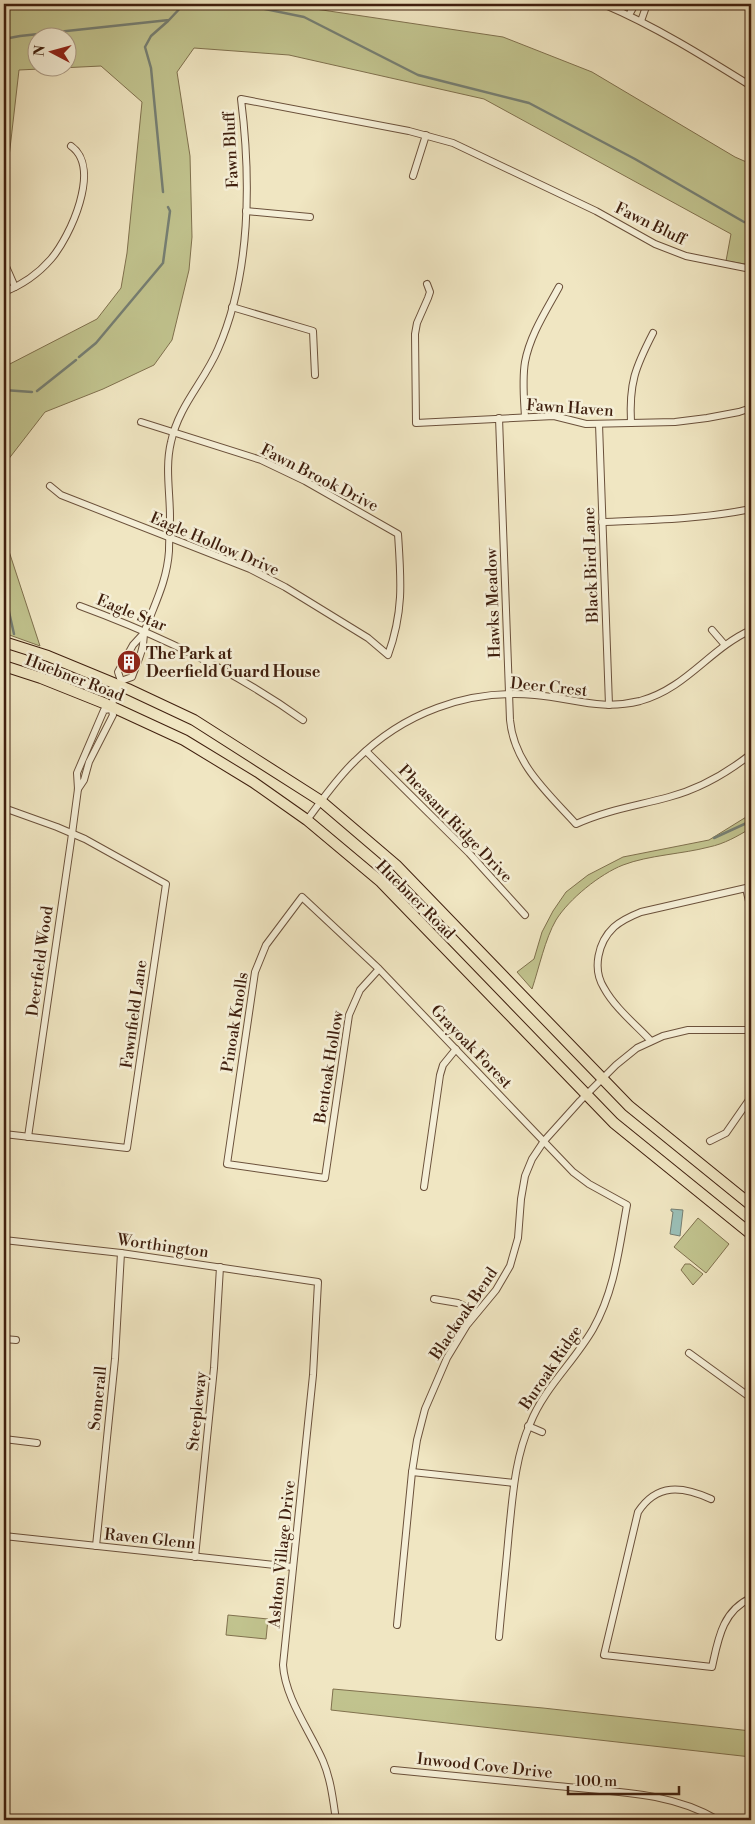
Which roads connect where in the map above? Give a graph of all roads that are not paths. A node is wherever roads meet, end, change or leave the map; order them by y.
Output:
1 (603, 4) edge
2 (635, 4) edge
3 (647, 4) edge
4 (629, 15) junction
5 (641, 21) junction
6 (751, 86) edge
7 (426, 135) junction
8 (71, 146) dead end
9 (413, 176) dead end
10 (246, 211) junction
11 (310, 217) dead end
12 (4, 262) edge
13 (751, 269) edge
14 (427, 284) dead end
15 (15, 287) junction
16 (559, 288) dead end
17 (4, 292) edge
18 (232, 307) junction
19 (654, 333) dead end
20 (315, 375) dead end
21 (751, 408) edge
22 (524, 417) junction
23 (498, 418) junction
24 (141, 422) dead end
25 (631, 423) junction
26 (599, 424) junction
27 (173, 431) junction
28 (50, 486) dead end
29 (751, 509) edge
30 (602, 522) junction
31 (169, 537) junction
32 (80, 606) dead end
33 (712, 630) dead end
34 (751, 630) edge
35 (145, 632) junction
36 (4, 642) edge
37 (725, 645) junction
38 (388, 655) joint
39 (4, 666) edge
40 (120, 683) junction
41 (509, 694) junction
42 (609, 705) junction
43 (111, 707) junction
44 (303, 720) dead end
45 (366, 751) junction
46 (751, 754) edge
47 (78, 789) junction
48 (321, 801) junction
49 (4, 808) edge
50 (307, 820) junction
51 (72, 834) junction
52 (302, 897) joint
53 (751, 910) edge
54 (525, 915) dead end
55 (379, 969) junction
56 (751, 1030) edge
57 (651, 1041) junction
58 (456, 1049) junction
59 (603, 1079) junction
60 (586, 1095) junction
61 (751, 1097) edge
62 (4, 1134) edge
63 (28, 1137) junction
64 (544, 1141) junction
65 (710, 1141) dead end
66 (325, 1178) joint
67 (424, 1187) dead end
68 (627, 1205) joint
69 (751, 1205) edge
70 (751, 1234) edge
71 (4, 1240) edge
72 (121, 1252) junction
73 (220, 1267) junction
74 (318, 1282) joint
75 (434, 1299) dead end
76 (477, 1312) junction
77 (4, 1339) edge
78 (16, 1340) dead end
79 (689, 1353) dead end
80 (751, 1398) edge
81 (528, 1426) junction
82 (542, 1432) dead end
83 (4, 1439) edge
84 (37, 1443) dead end
85 (412, 1472) junction
86 (514, 1483) junction
87 (711, 1500) dead end
88 (4, 1536) edge
89 (96, 1546) junction
90 (195, 1557) junction
91 (294, 1567) junction
92 (751, 1598) edge
93 (397, 1625) dead end
94 (499, 1637) dead end
95 (394, 1770) dead end
96 (336, 1820) edge
97 (718, 1820) edge

1 - 4 street
2 - 4 street
3 - 5 street
4 - 5 street
5 - 6 street
7 - 9 street
7 - 10 street, Fawn Bluff
7 - 13 street, Fawn Bluff
8 - 15 street
10 - 11 street
10 - 18 street, Fawn Bluff
12 - 15 street
14 - 23 street, Fawn Haven
15 - 17 street
16 - 22 street
18 - 20 street
18 - 27 street, Fawn Bluff
19 - 25 street
21 - 25 street, Fawn Haven
22 - 23 street, Fawn Haven
22 - 26 street, Fawn Haven
23 - 41 street, Hawks Meadow
24 - 27 street, Fawn Brook Drive
25 - 26 street, Fawn Haven
26 - 30 street, Black Bird Lane
27 - 31 street, Fawn Bluff
27 - 38 street, Fawn Brook Drive
28 - 31 street, Eagle Hollow Drive
29 - 30 street
30 - 42 street, Black Bird Lane
31 - 35 street, Fawn Bluff
31 - 38 street, Eagle Hollow Drive
32 - 35 street, Eagle Star
33 - 37 street
34 - 37 street, Deer Crest
35 - 40 street, Fawn Bluff
35 - 40 street, Fawn Bluff
35 - 44 street, Eagle Star
36 - 40 main road, Huebner Road
37 - 42 street, Deer Crest
39 - 43 main road, Huebner Road
40 - 43 street
40 - 48 main road, Huebner Road
41 - 42 street, Deer Crest
41 - 45 street, Deer Crest
41 - 46 street, Hawks Meadow
43 - 47 street, Deerfield Wood
43 - 47 street, Deerfield Wood
43 - 50 main road, Huebner Road
45 - 48 street, Deer Crest
45 - 54 street, Pheasant Ridge Drive
47 - 51 street, Deerfield Wood
48 - 50 street, Deer Crest
48 - 59 main road, Huebner Road
49 - 51 street
50 - 60 main road, Huebner Road
51 - 63 street, Deerfield Wood
51 - 63 street, Fawnfield Lane
52 - 55 street, Grayoak Forest
52 - 66 street, Pinoak Knolls
53 - 57 street
55 - 58 street, Grayoak Forest
55 - 66 street, Bentoak Hollow
56 - 57 street, Blackoak Bend
57 - 59 street, Blackoak Bend
58 - 64 street, Grayoak Forest
58 - 67 street
59 - 60 street, Blackoak Bend
59 - 69 main road, Huebner Road
60 - 64 street, Blackoak Bend
60 - 70 main road, Huebner Road
61 - 65 street
62 - 63 street
64 - 68 street, Grayoak Forest
64 - 76 street, Blackoak Bend
68 - 81 street, Buroak Ridge
71 - 72 street, Worthington
72 - 73 street, Worthington
72 - 89 street, Somerall
73 - 74 street, Worthington
73 - 90 street, Steepleway
74 - 91 street, Ashton Village Drive
75 - 76 street
76 - 85 street, Blackoak Bend
77 - 78 street
79 - 80 street
81 - 82 street
81 - 86 street, Buroak Ridge
83 - 84 street
85 - 86 street
85 - 93 street, Blackoak Bend
86 - 94 street, Buroak Ridge
87 - 92 street
88 - 89 street, Raven Glenn
89 - 90 street, Raven Glenn
90 - 91 street, Raven Glenn
91 - 96 street, Ashton Village Drive
95 - 97 street, Inwood Cove Drive

